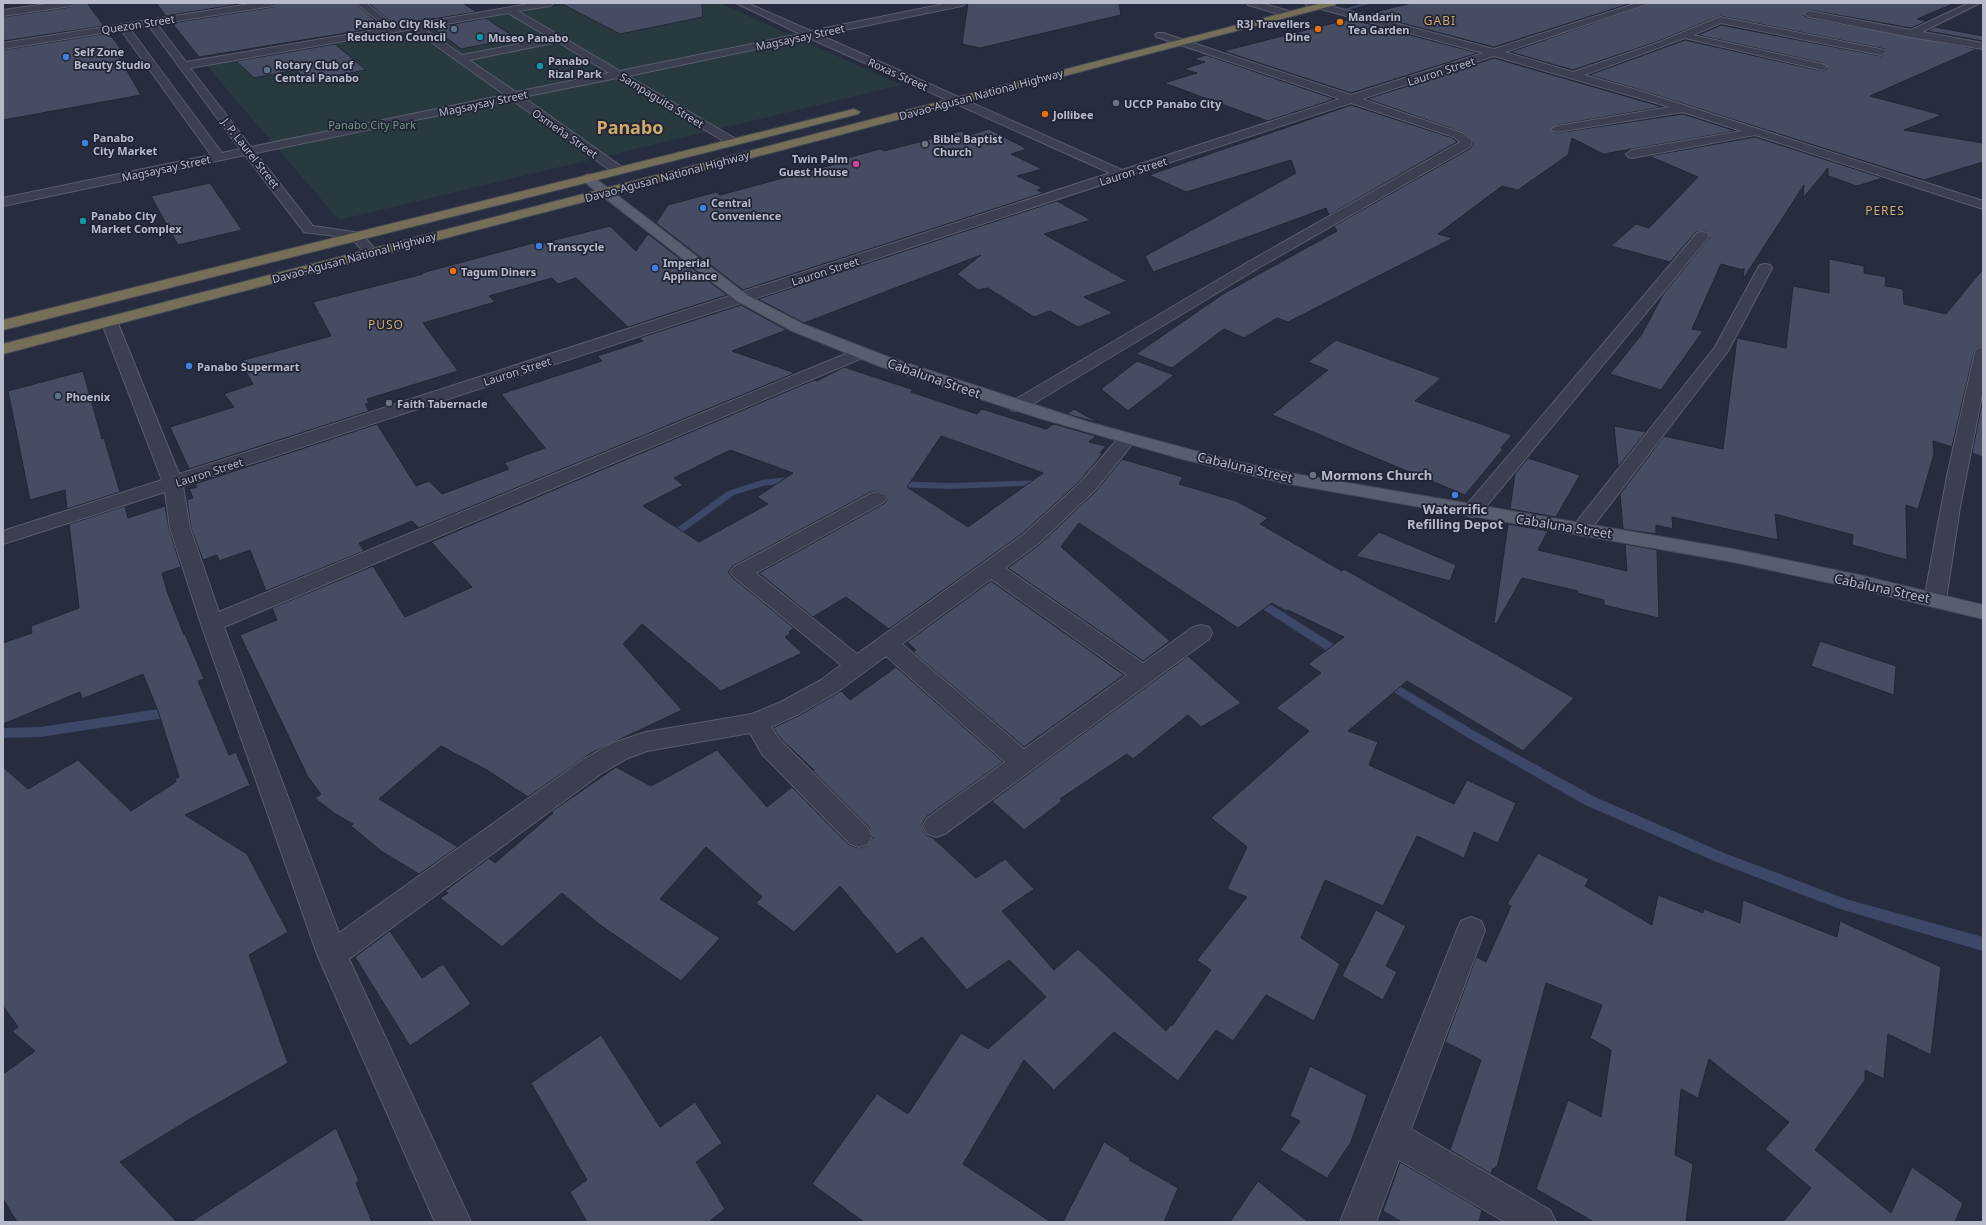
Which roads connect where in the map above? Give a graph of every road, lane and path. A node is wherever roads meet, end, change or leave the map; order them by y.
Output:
1 (71, 3) edge
2 (273, 3) edge
3 (360, 3) edge
4 (550, 3) edge
5 (740, 3) edge
6 (962, 3) edge
7 (1286, 3) edge
8 (1309, 3) edge
9 (1332, 3) edge
10 (1646, 3) edge
11 (1976, 3) edge
12 (948, 4) edge
13 (1320, 6) junction
14 (1249, 8) edge
15 (1267, 8) junction
16 (1824, 9) dead end
17 (510, 10) junction
18 (3, 13) edge
19 (1289, 14) junction
20 (151, 22) junction
21 (123, 26) junction
22 (415, 26) junction
23 (395, 30) junction
24 (1181, 30) dead end
25 (810, 34) junction
26 (1910, 34) junction
27 (1683, 35) junction
28 (1156, 36) joint
29 (560, 40) junction
30 (1182, 42) junction
31 (3, 46) edge
32 (1983, 46) edge
33 (1880, 52) dead end
34 (1496, 53) junction
35 (461, 58) junction
36 (183, 66) junction
37 (1822, 67) dead end
38 (618, 74) junction
39 (1574, 75) junction
40 (951, 88) dead end
41 (936, 91) junction
42 (921, 95) dead end
43 (514, 96) junction
44 (957, 100) junction
45 (1353, 100) junction
46 (868, 108) dead end
47 (1684, 109) junction
48 (1557, 129) dead end
49 (1757, 132) junction
50 (732, 142) junction
51 (249, 151) junction
52 (752, 154) junction
53 (1632, 154) dead end
54 (219, 158) junction
55 (618, 170) junction
56 (1121, 174) junction
57 (587, 178) junction
58 (605, 192) junction
59 (3, 202) edge
60 (1983, 205) edge
61 (356, 236) junction
62 (1702, 236) dead end
63 (371, 253) junction
64 (1765, 268) dead end
65 (742, 298) junction
66 (109, 321) junction
67 (3, 325) edge
68 (3, 349) edge
69 (1983, 352) edge
70 (860, 353) junction
71 (1017, 406) junction
72 (1127, 439) junction
73 (173, 483) junction
74 (877, 498) dead end
75 (1472, 511) junction
76 (1580, 529) junction
77 (3, 538) edge
78 (992, 569) junction
79 (1935, 600) junction
80 (1983, 612) edge
81 (212, 624) junction
82 (1201, 633) dead end
83 (888, 645) junction
84 (857, 666) junction
85 (1143, 675) junction
86 (756, 723) junction
87 (1022, 763) junction
88 (936, 826) dead end
89 (859, 836) dead end
90 (1471, 930) dead end
91 (332, 954) junction
92 (1392, 1137) junction
93 (453, 1222) edge
94 (1358, 1222) edge
95 (1538, 1222) edge

1 - 18 street
2 - 20 street, Quezon Street
3 - 23 street
4 - 17 street
5 - 25 street, Roxas Street
6 - 12 street, Magsaysay Street
7 - 15 highway
8 - 13 street
9 - 13 highway, Davao-Agusan National Highway
10 - 34 street, Lauron Street
11 - 26 street
12 - 25 street, Magsaysay Street
13 - 19 highway, Davao-Agusan National Highway
13 - 34 street
14 - 15 highway
15 - 19 street
16 - 26 street
17 - 22 street
17 - 29 street, Sampaguita Street
19 - 30 highway, Davao-Agusan National Highway
20 - 21 street, Quezon Street
20 - 36 street, J. P. Laurel Street
21 - 31 street, Quezon Street
21 - 54 street
22 - 23 street
22 - 35 street, Osmeña Street
23 - 36 street
24 - 28 highway
25 - 38 street, Magsaysay Street
25 - 41 street, Roxas Street
26 - 32 street
27 - 33 street
27 - 37 street
27 - 39 street
28 - 30 street
29 - 35 street
29 - 38 street, Sampaguita Street
30 - 44 highway, Davao-Agusan National Highway
30 - 45 street
34 - 39 street
34 - 45 street, Lauron Street
35 - 43 street, Osmeña Street
36 - 51 street, J. P. Laurel Street
38 - 43 street, Magsaysay Street
38 - 50 street, Sampaguita Street
39 - 47 street
40 - 41 highway, Davao-Agusan National Highway
41 - 42 highway, Davao-Agusan National Highway
41 - 44 street, Roxas Street
43 - 51 street, Magsaysay Street
43 - 55 street, Osmeña Street
44 - 52 highway, Davao-Agusan National Highway
44 - 56 street, Roxas Street
45 - 56 street, Lauron Street
45 - 71 street
46 - 50 highway, Davao-Agusan National Highway
47 - 48 street
47 - 49 street
49 - 53 street
49 - 60 street
50 - 52 highway
50 - 55 highway, Davao-Agusan National Highway
51 - 54 street, Magsaysay Street
51 - 61 street, J. P. Laurel Street
52 - 58 highway, Davao-Agusan National Highway
54 - 59 street, Magsaysay Street
55 - 57 highway, Davao-Agusan National Highway
56 - 65 street, Lauron Street
57 - 58 main road, Cabaluna Street
57 - 61 highway, Davao-Agusan National Highway
58 - 63 highway, Davao-Agusan National Highway
58 - 65 main road, Cabaluna Street
61 - 63 street
61 - 67 highway, Davao-Agusan National Highway
62 - 75 street
63 - 66 highway, Davao-Agusan National Highway
64 - 76 street
65 - 70 main road, Cabaluna Street
65 - 73 street, Lauron Street
66 - 68 highway, Davao-Agusan National Highway
66 - 73 street
69 - 79 street
70 - 71 main road, Cabaluna Street
70 - 81 street
71 - 72 main road, Cabaluna Street
72 - 75 main road, Cabaluna Street
72 - 78 street
73 - 77 street, Lauron Street
73 - 81 street
74 - 84 street
75 - 76 main road, Cabaluna Street
76 - 79 main road, Cabaluna Street
78 - 83 street
78 - 85 street
79 - 80 main road, Cabaluna Street
81 - 91 street
82 - 85 street
83 - 84 street
83 - 87 street
84 - 86 street
85 - 87 street
86 - 89 street
86 - 91 street
87 - 88 street
90 - 92 street
91 - 93 street
92 - 94 street
92 - 95 street

